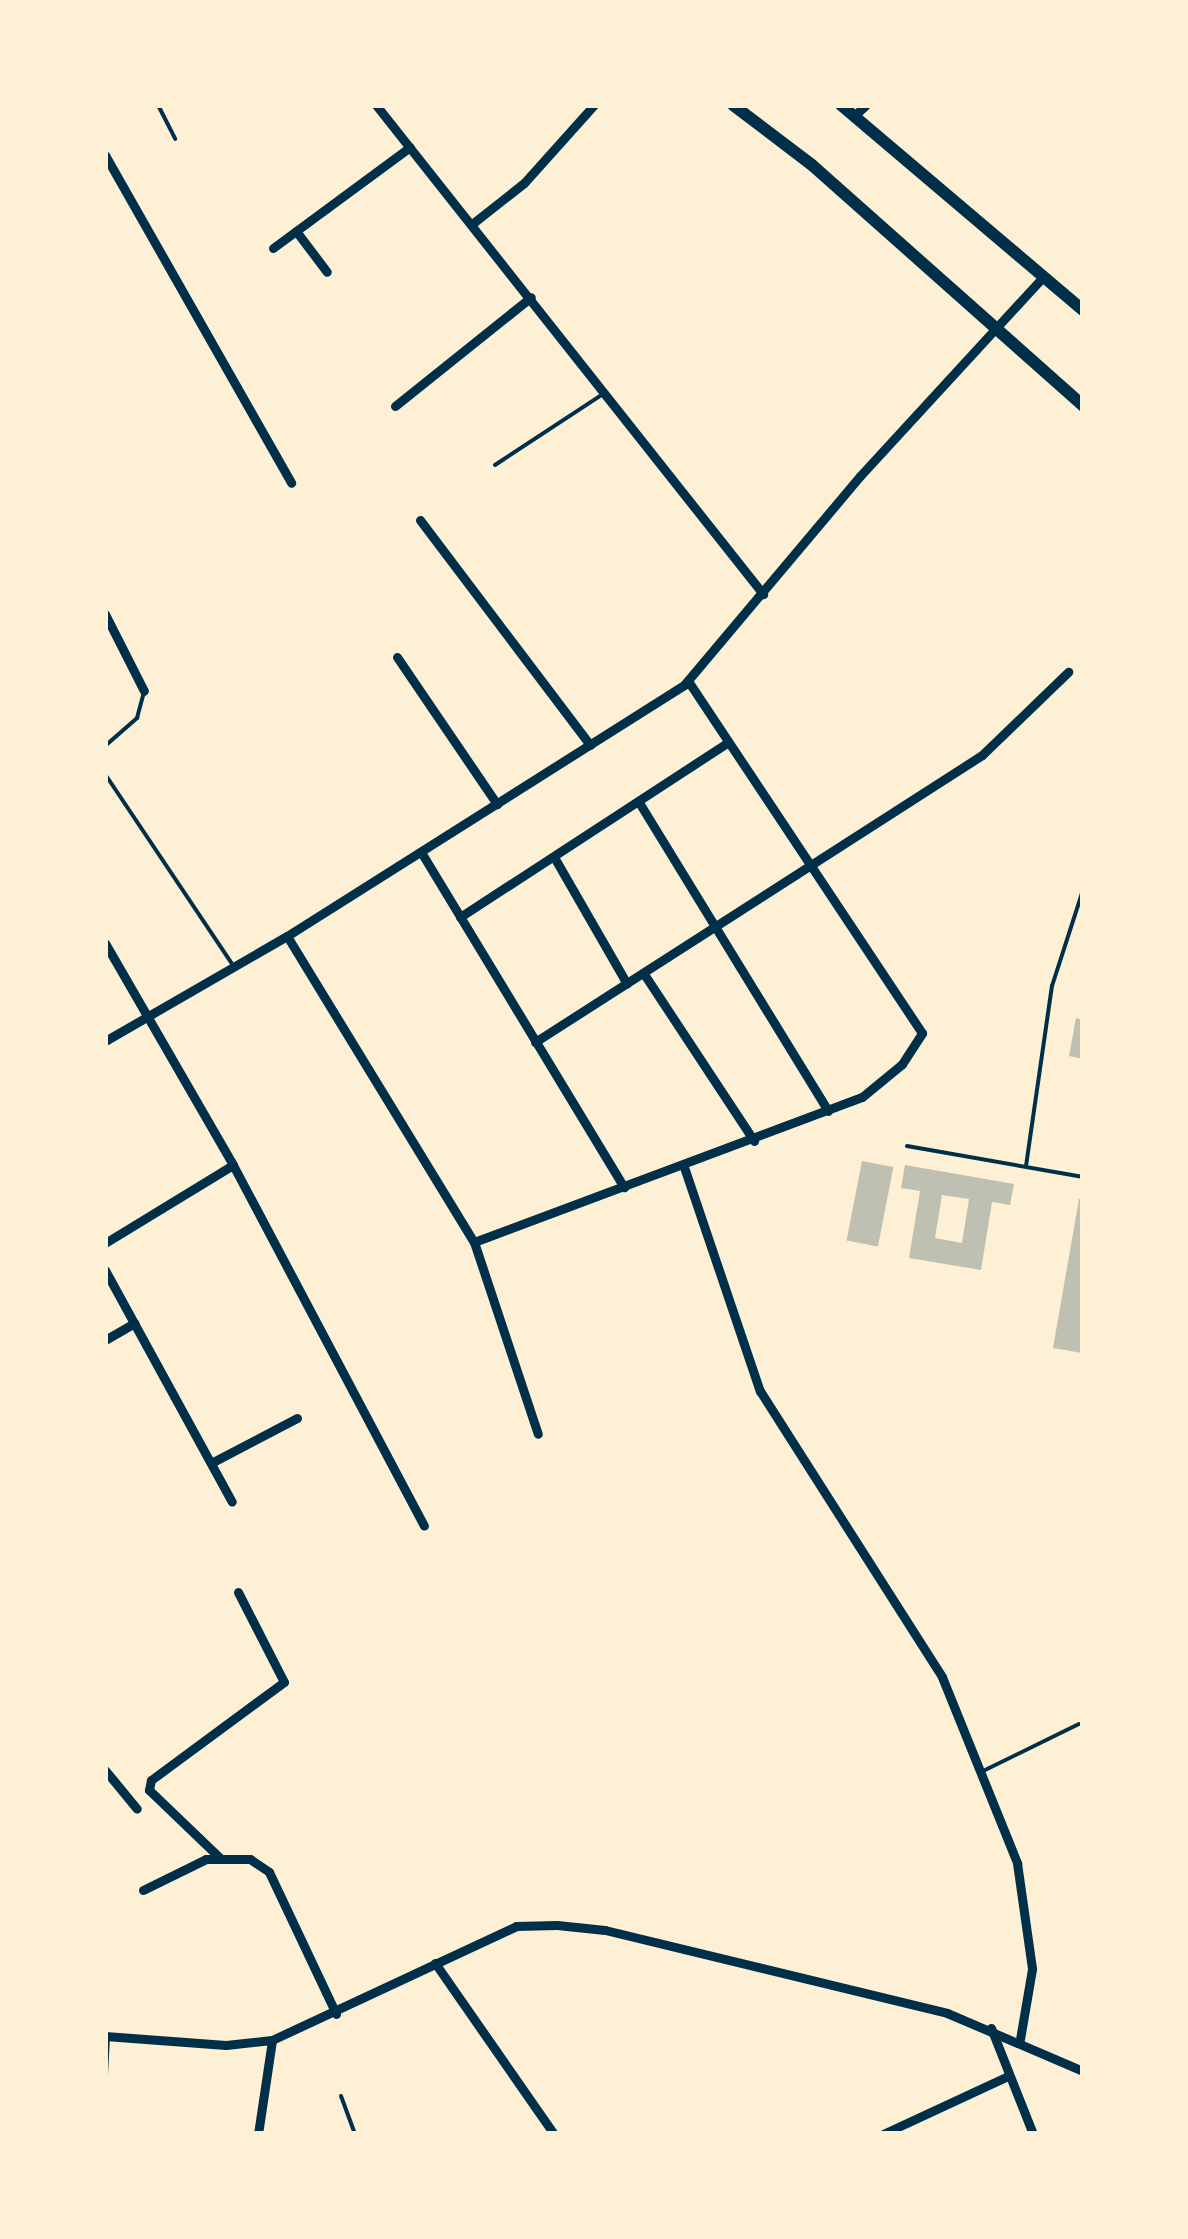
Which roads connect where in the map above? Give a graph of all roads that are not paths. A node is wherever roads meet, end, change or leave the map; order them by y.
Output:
1 (158, 105) edge
2 (376, 105) edge
3 (594, 105) edge
4 (733, 105) edge
5 (841, 105) edge
6 (866, 105) edge
7 (854, 116) junction
8 (175, 140) dead end
9 (410, 147) junction
10 (105, 155) edge
11 (472, 224) junction
12 (296, 231) junction
13 (273, 248) dead end
14 (327, 272) dead end
15 (1042, 278) junction
16 (531, 297) junction
17 (1083, 310) edge
18 (992, 327) junction
19 (607, 392) junction
20 (395, 406) dead end
21 (1083, 406) edge
22 (495, 464) dead end
23 (290, 483) dead end
24 (420, 520) dead end
25 (763, 594) junction
26 (105, 614) edge
27 (397, 657) dead end
28 (1068, 672) dead end
29 (688, 680) junction
30 (144, 692) joint
31 (728, 742) junction
32 (590, 745) junction
33 (105, 746) edge
34 (105, 774) edge
35 (497, 804) junction
36 (640, 804) junction
37 (421, 852) junction
38 (554, 858) junction
39 (809, 869) junction
40 (1083, 890) edge
41 (460, 918) junction
42 (716, 928) junction
43 (287, 936) junction
44 (105, 943) edge
45 (234, 966) junction
46 (644, 974) junction
47 (628, 984) junction
48 (146, 1016) junction
49 (105, 1042) edge
50 (535, 1042) junction
51 (828, 1111) junction
52 (754, 1140) junction
53 (907, 1146) dead end
54 (232, 1165) junction
55 (1026, 1166) junction
56 (684, 1167) junction
57 (1083, 1177) edge
58 (624, 1188) junction
59 (474, 1242) junction
60 (105, 1243) edge
61 (105, 1270) edge
62 (134, 1323) junction
63 (105, 1340) edge
64 (297, 1418) dead end
65 (538, 1434) dead end
66 (211, 1464) junction
67 (232, 1502) dead end
68 (424, 1525) dead end
69 (238, 1592) dead end
70 (1080, 1724) dead end
71 (105, 1770) edge
72 (981, 1772) junction
73 (137, 1809) dead end
74 (221, 1859) junction
75 (143, 1890) dead end
76 (435, 1963) junction
77 (336, 2014) junction
78 (990, 2028) junction
79 (106, 2036) edge
80 (1020, 2039) junction
81 (272, 2040) junction
82 (1083, 2071) edge
83 (1006, 2077) junction
84 (105, 2095) edge
85 (341, 2096) dead end
86 (258, 2134) edge
87 (355, 2134) edge
88 (554, 2134) edge
89 (882, 2134) edge
90 (1032, 2134) edge

1 - 8 lane
2 - 9 street
3 - 11 street
4 - 18 main road
5 - 7 main road
6 - 7 street
7 - 15 main road
9 - 11 street
9 - 12 street
10 - 23 street
11 - 16 street
12 - 13 street
12 - 14 street
15 - 17 main road
15 - 18 street
16 - 19 street
16 - 20 street
18 - 21 main road
18 - 25 street
19 - 22 lane
19 - 25 street
24 - 32 street
25 - 29 street
26 - 30 street
27 - 35 street
28 - 39 street
29 - 31 street
29 - 32 street
30 - 33 lane
31 - 36 street
31 - 39 street
32 - 35 street
34 - 45 lane
35 - 37 street
36 - 38 street
36 - 42 street
37 - 41 street
37 - 43 street
38 - 41 street
38 - 47 street
39 - 42 street
39 - 51 street
40 - 55 lane
41 - 50 street
42 - 46 street
42 - 51 street
43 - 45 street
43 - 59 street
44 - 48 street
45 - 48 street
46 - 47 street
46 - 52 street
47 - 50 street
48 - 49 street
48 - 54 street
50 - 58 street
51 - 52 street
52 - 56 street
53 - 55 lane
54 - 60 street
54 - 68 street
55 - 57 lane
56 - 58 street
56 - 72 street
58 - 59 street
59 - 65 street
61 - 62 street
62 - 63 street
62 - 66 street
64 - 66 street
66 - 67 street
69 - 74 street
70 - 72 lane
71 - 73 street
72 - 80 street
74 - 75 street
74 - 77 street
76 - 77 street
76 - 78 street
76 - 88 street
77 - 81 street
78 - 80 street
78 - 83 street
79 - 81 street
79 - 84 lane
80 - 82 street
81 - 86 street
83 - 89 street
83 - 90 street
85 - 87 lane

